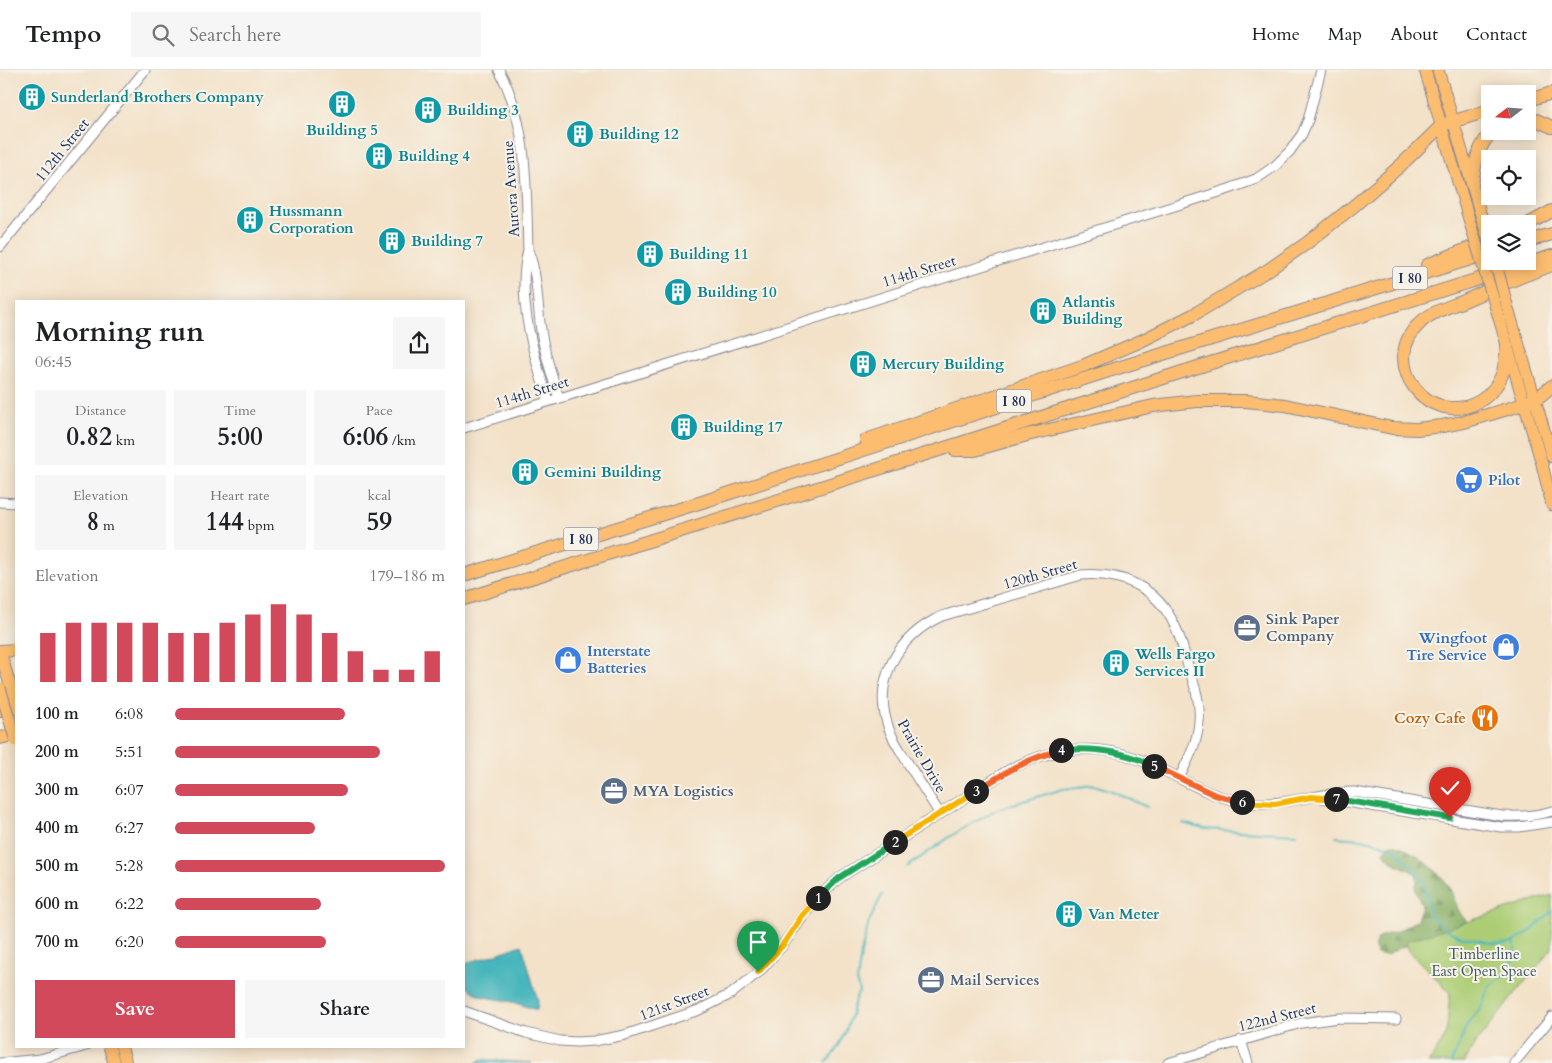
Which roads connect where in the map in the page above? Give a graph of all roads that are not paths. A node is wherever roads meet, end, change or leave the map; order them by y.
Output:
1 (145, 70) edge
2 (499, 70) edge
3 (1321, 70) edge
4 (1425, 70) edge
5 (1438, 70) edge
6 (1552, 93) edge
7 (1536, 98) edge
8 (1481, 113) edge
9 (1536, 120) edge
10 (1448, 124) junction
11 (1552, 127) edge
12 (1484, 140) edge
13 (1472, 185) junction
14 (1552, 211) edge
15 (1481, 215) edge
16 (1536, 220) edge
17 (1552, 234) edge
18 (1536, 239) edge
19 (1481, 244) edge
20 (0, 247) edge
21 (528, 250) junction
22 (1481, 256) edge
23 (1552, 256) edge
24 (1552, 266) edge
25 (1497, 270) edge
26 (1330, 304) junction
27 (1507, 346) junction
28 (1552, 386) edge
29 (559, 398) junction
30 (548, 401) junction
31 (1530, 402) junction
32 (465, 428) edge
33 (942, 450) junction
34 (1552, 457) edge
35 (0, 502) edge
36 (699, 502) junction
37 (15, 503) edge
38 (1552, 505) edge
39 (465, 575) edge
40 (465, 598) edge
41 (942, 616) joint
42 (15, 650) edge
43 (0, 651) edge
44 (5, 686) edge
45 (15, 705) edge
46 (15, 707) edge
47 (0, 711) edge
48 (15, 734) edge
49 (15, 736) edge
50 (0, 738) edge
51 (1179, 778) junction
52 (1311, 797) junction
53 (1552, 811) edge
54 (940, 814) junction
55 (1552, 822) edge
56 (465, 1011) edge
57 (1552, 1017) edge
58 (1396, 1019) dead end
59 (1241, 1040) junction
60 (79, 1048) edge
61 (110, 1048) edge
62 (122, 1048) edge
63 (1516, 1061) edge
64 (0, 1063) edge
65 (114, 1063) edge
66 (126, 1063) edge
67 (1168, 1063) edge
68 (1248, 1063) edge

1 - 20 street, 112th Street
2 - 21 street, Aurora Avenue
3 - 29 street, 114th Street
4 - 10 main road
5 - 10 main road
6 - 7 highway
8 - 10 highway
9 - 11 highway
10 - 13 main road
10 - 27 main road, bridge
10 - 36 highway
12 - 13 highway
13 - 15 main road, bridge
14 - 16 highway
17 - 18 highway
19 - 26 highway
21 - 29 street, Aurora Avenue
21 - 30 street, Aurora Avenue
22 - 26 highway, I 80
23 - 33 highway, I 80
24 - 27 highway
25 - 31 main road, bridge
26 - 36 highway, I 80
27 - 31 main road
28 - 31 highway
29 - 30 street, 114th Street
30 - 32 street, 114th Street
31 - 33 highway
31 - 34 main road
31 - 38 main road
33 - 40 highway, I 80
35 - 37 street
36 - 39 highway, I 80
41 - 51 street, 120th Street
41 - 54 street, Prairie Drive
42 - 43 highway
43 - 44 main road
44 - 45 main road
44 - 49 main road, bridge
46 - 47 highway
48 - 50 highway
51 - 52 street, 121st Street
51 - 54 street, 121st Street
52 - 53 street, 121st Street
52 - 55 street, 121st Street
54 - 56 street, 121st Street
57 - 63 street
58 - 59 street, 122nd Street
59 - 67 street, 122nd Street
59 - 68 street
60 - 64 street
61 - 65 main road
62 - 66 main road

